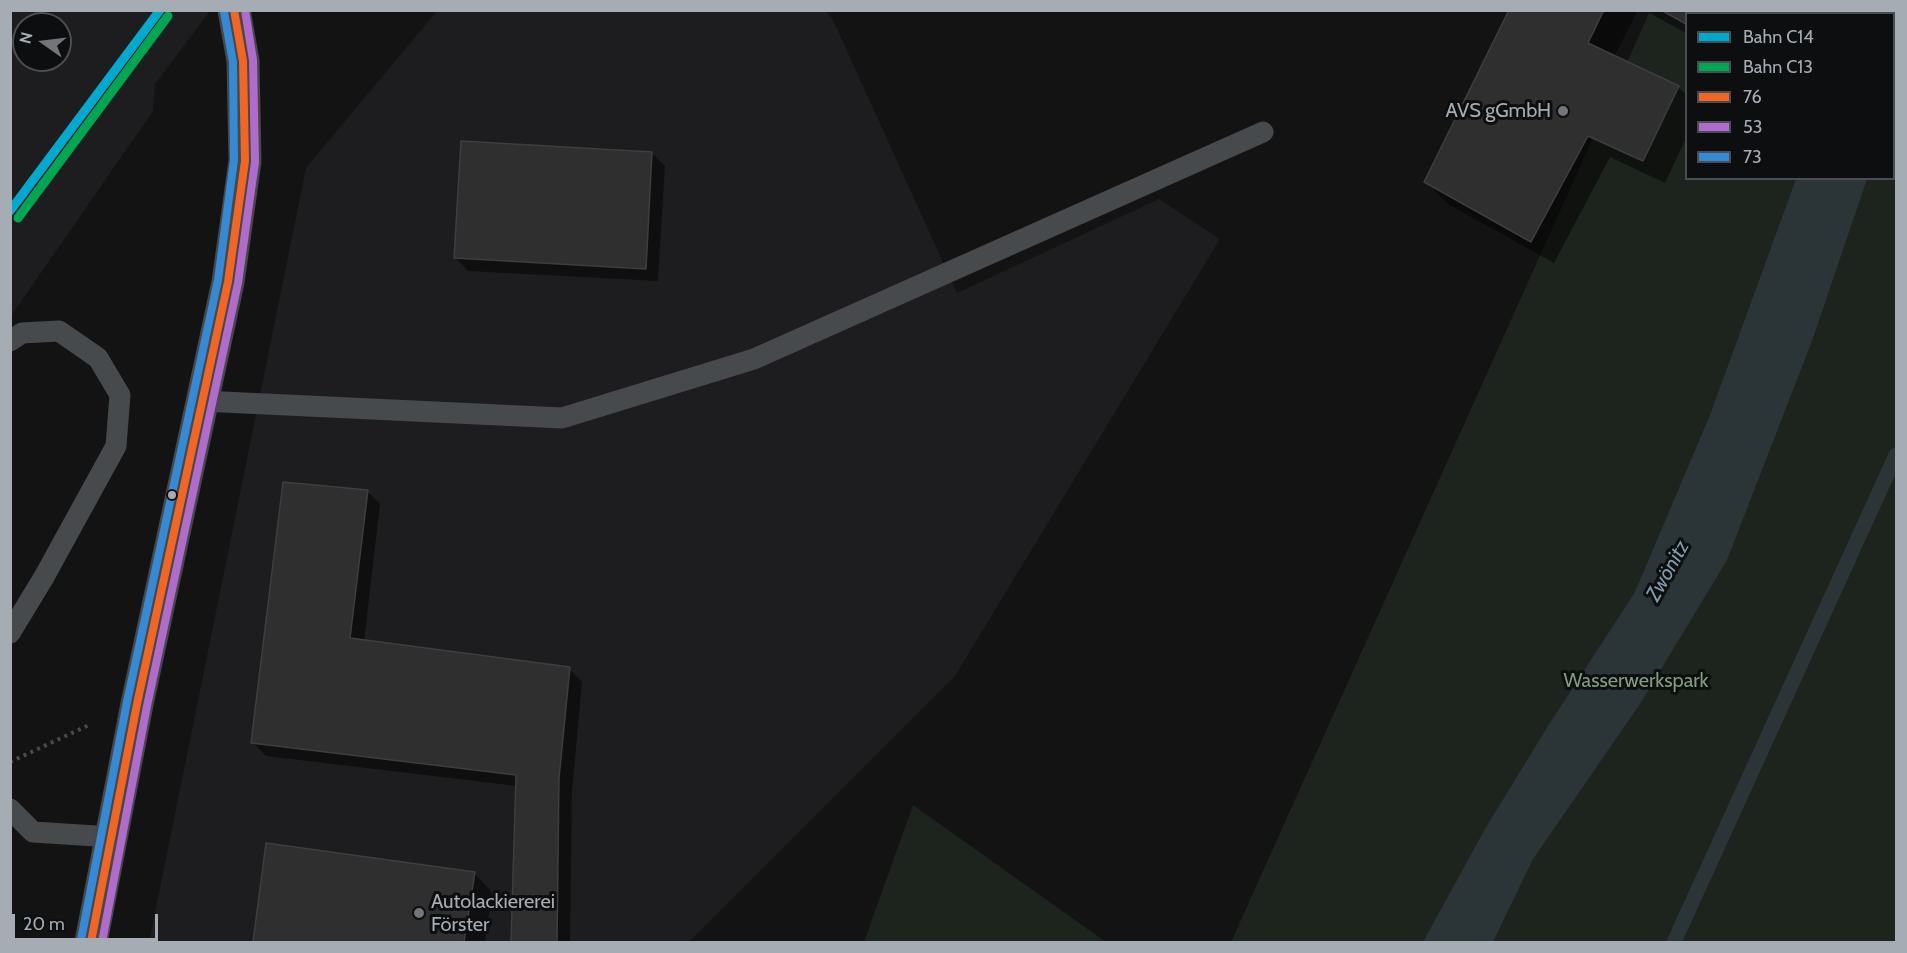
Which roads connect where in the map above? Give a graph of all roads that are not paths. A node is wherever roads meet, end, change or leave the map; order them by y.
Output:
1 (234, 10) edge
2 (1263, 132) dead end
3 (10, 341) edge
4 (202, 401) junction
5 (10, 633) edge
6 (10, 808) edge
7 (10, 831) edge
8 (33, 832) junction
9 (112, 837) junction
10 (91, 942) edge

1 - 4 main road
2 - 4 lane
3 - 5 lane
4 - 9 main road
6 - 8 lane
7 - 8 lane
8 - 9 lane
9 - 10 main road

